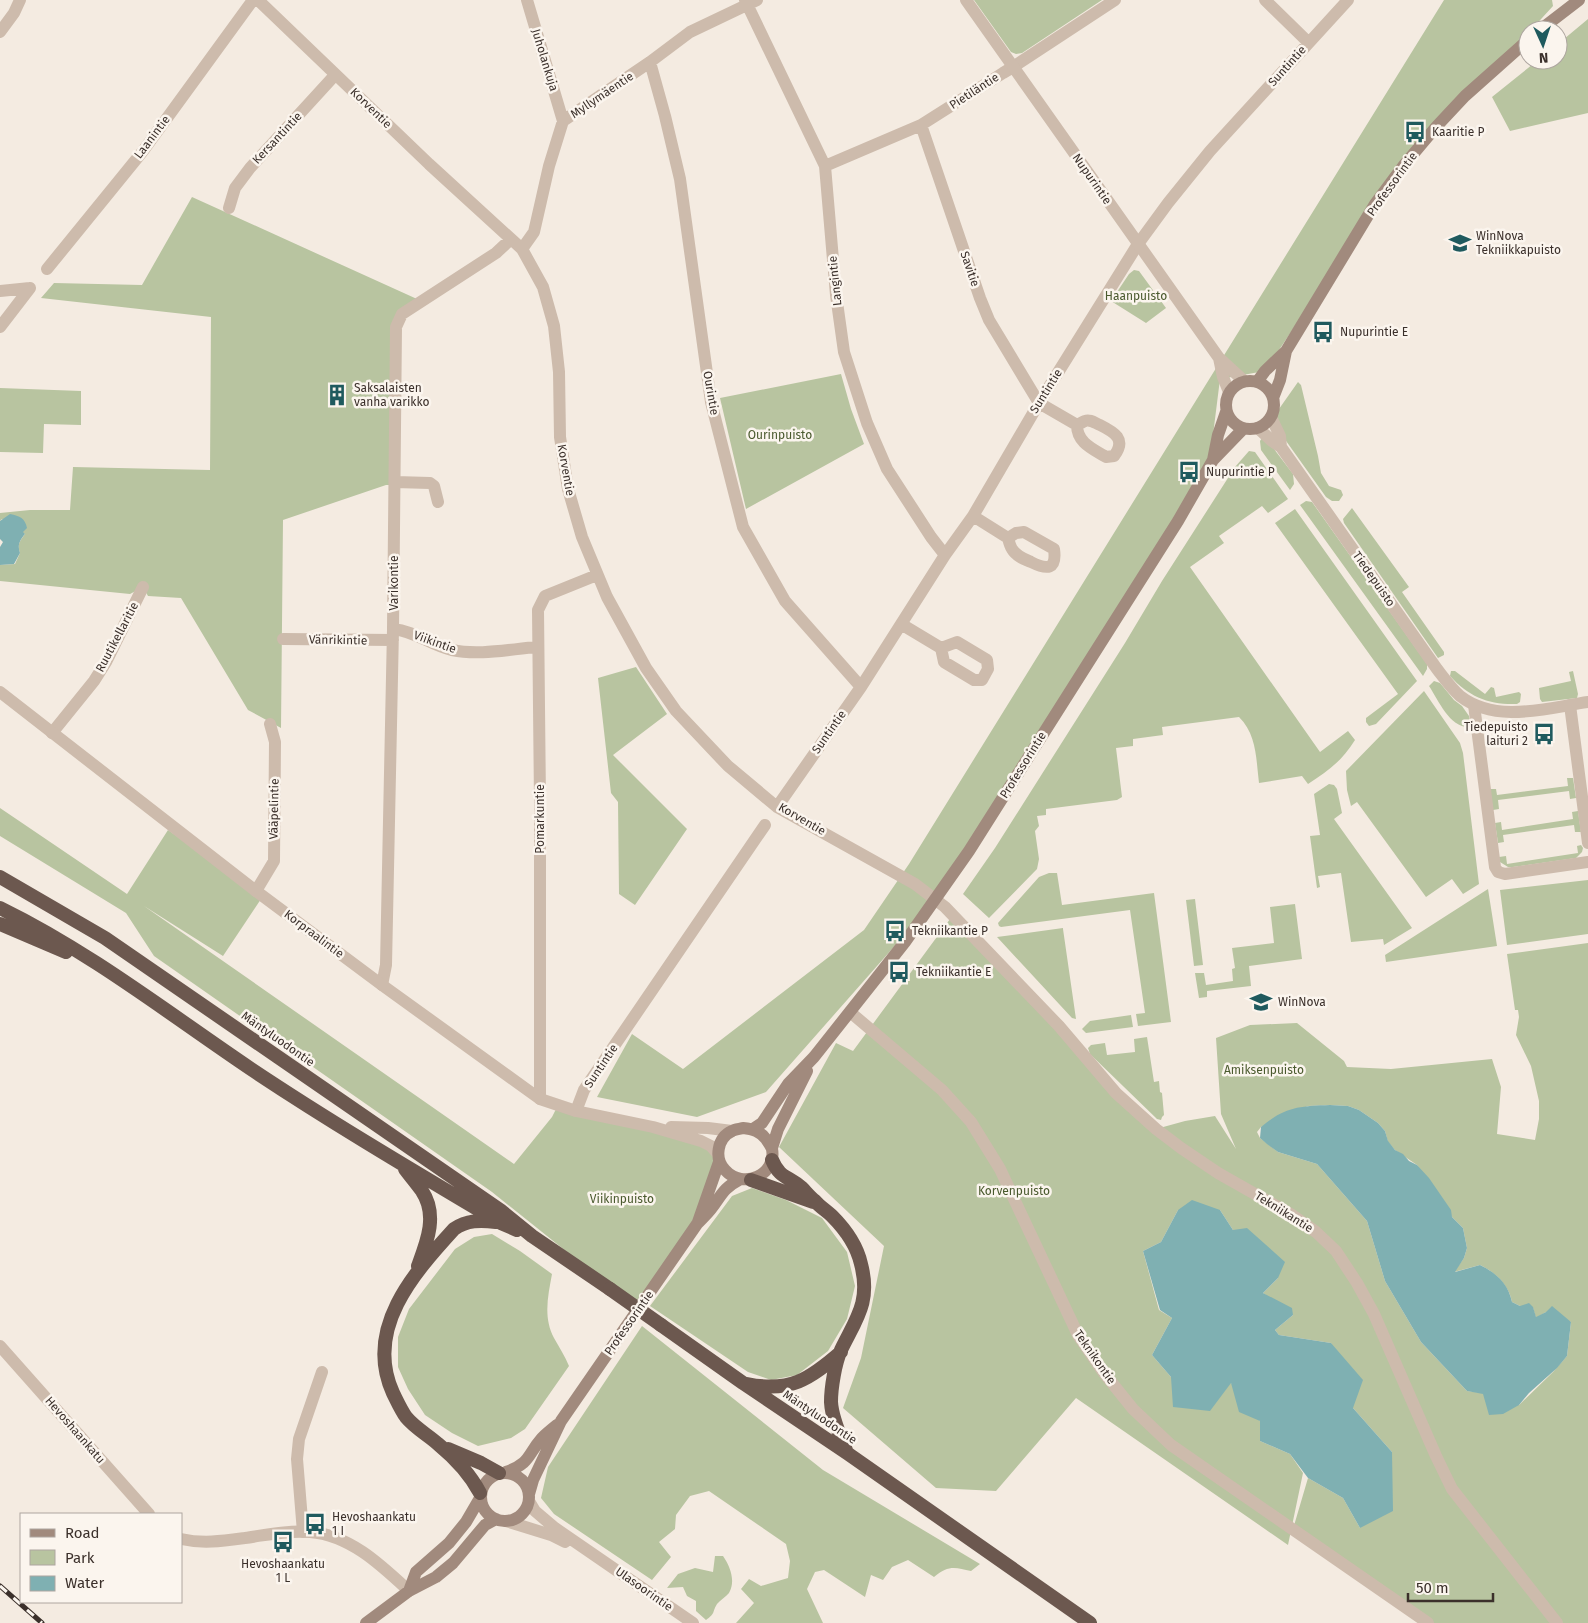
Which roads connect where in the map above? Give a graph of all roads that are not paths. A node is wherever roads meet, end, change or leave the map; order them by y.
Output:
1 (20, 0) edge
2 (253, 0) edge
3 (258, 0) edge
4 (527, 0) edge
5 (966, 0) edge
6 (1115, 0) edge
7 (1265, 0) edge
8 (1348, 0) edge
9 (1579, 0) edge
10 (749, 2) edge
11 (1553, 20) edge
12 (0, 32) edge
13 (1308, 42) junction
14 (1518, 49) edge
15 (650, 62) junction
16 (1013, 68) junction
17 (336, 75) junction
18 (564, 121) junction
19 (922, 126) junction
20 (825, 166) junction
21 (229, 208) dead end
22 (511, 238) junction
23 (1138, 244) junction
24 (522, 249) junction
25 (46, 269) dead end
26 (0, 291) edge
27 (0, 327) edge
28 (1286, 352) junction
29 (1218, 358) junction
30 (1244, 381) junction
31 (1257, 382) junction
32 (1229, 392) junction
33 (1273, 398) junction
34 (1039, 403) junction
35 (1226, 412) junction
36 (1271, 417) junction
37 (1077, 425) dead end
38 (1258, 428) junction
39 (1244, 429) junction
40 (1281, 447) junction
41 (1213, 460) junction
42 (395, 482) junction
43 (438, 502) dead end
44 (973, 516) junction
45 (1008, 538) dead end
46 (945, 555) junction
47 (597, 576) junction
48 (143, 587) dead end
49 (901, 624) junction
50 (393, 635) junction
51 (283, 639) dead end
52 (538, 647) junction
53 (941, 648) dead end
54 (861, 686) junction
55 (0, 692) edge
56 (1588, 702) edge
57 (1474, 705) junction
58 (1570, 705) junction
59 (270, 724) dead end
60 (52, 733) junction
61 (777, 807) junction
62 (765, 825) dead end
63 (1588, 843) edge
64 (1588, 862) edge
65 (0, 877) edge
66 (256, 891) junction
67 (936, 898) junction
68 (0, 908) edge
69 (0, 924) edge
70 (79, 952) junction
71 (382, 985) junction
72 (850, 1012) junction
73 (814, 1057) junction
74 (540, 1099) junction
75 (576, 1111) junction
76 (653, 1127) junction
77 (753, 1129) junction
78 (732, 1131) junction
79 (772, 1154) junction
80 (718, 1158) junction
81 (401, 1164) junction
82 (745, 1180) junction
83 (816, 1203) junction
84 (501, 1223) junction
85 (697, 1224) junction
86 (532, 1236) junction
87 (413, 1278) junction
88 (0, 1346) edge
89 (841, 1352) junction
90 (322, 1372) dead end
91 (743, 1383) junction
92 (561, 1421) junction
93 (438, 1444) junction
94 (847, 1453) junction
95 (503, 1473) junction
96 (480, 1496) junction
97 (529, 1497) junction
98 (148, 1513) edge
99 (501, 1520) junction
100 (303, 1532) junction
101 (182, 1539) edge
102 (594, 1555) junction
103 (409, 1591) junction
104 (366, 1623) edge
105 (693, 1623) edge
106 (1090, 1623) edge
107 (1428, 1623) edge
108 (1557, 1623) edge

1 - 12 street
2 - 25 street, Laanintie
3 - 17 street, Korventie
4 - 18 street, Juholankuja
5 - 16 street, Nupurintie
6 - 16 street, Pietiläntie
7 - 13 street
8 - 13 street, Suntintie
9 - 11 main road
10 - 15 street, Myllymäentie
10 - 20 street, Langintie
13 - 23 street, Suntintie
14 - 28 main road, Professorintie
15 - 18 street, Myllymäentie
15 - 54 street, Ourintie
16 - 19 street, Pietiläntie
16 - 23 street, Nupurintie
17 - 21 street, Kersantintie
17 - 22 street, Korventie
18 - 24 street, Myllymäentie
19 - 20 street, Pietiläntie
19 - 34 street, Savitie
20 - 46 street, Langintie
22 - 24 street, Korventie
22 - 42 street, Varikontie
23 - 29 street, Nupurintie
23 - 34 street, Suntintie
24 - 47 street, Korventie
26 - 27 street
28 - 31 main road, Professorintie
28 - 33 main road, Professorintie
29 - 30 street, Nupurintie
29 - 32 street, Nupurintie
30 - 31 main road
30 - 32 main road
31 - 33 main road
32 - 35 main road
33 - 36 main road
34 - 37 street
34 - 44 street, Suntintie
35 - 39 main road
35 - 41 main road, Professorintie
36 - 38 main road
36 - 40 street, Tiedepuisto
38 - 39 main road
38 - 40 street, Tiedepuisto
39 - 41 main road, Professorintie
40 - 57 street, Tiedepuisto
41 - 67 main road, Professorintie
42 - 43 street
42 - 50 street, Varikontie
44 - 45 street
44 - 46 street, Suntintie
46 - 49 street, Suntintie
47 - 52 street, Pomarkuntie
47 - 61 street, Korventie
48 - 60 street, Ruutikellaritie
49 - 53 street
49 - 54 street, Suntintie
50 - 51 street, Vänrikintie
50 - 52 street, Viikintie
50 - 71 street, Varikontie
52 - 74 street, Pomarkuntie
54 - 61 street, Suntintie
55 - 60 street, Korpraalintie
56 - 58 street, Tiedepuisto
57 - 58 street, Tiedepuisto
57 - 64 street
58 - 63 street
59 - 66 street, Vääpelintie
60 - 66 street, Korpraalintie
61 - 67 street, Korventie
62 - 75 street, Suntintie
65 - 86 highway, Mäntyluodontie
66 - 71 street, Korpraalintie
67 - 72 main road, Professorintie
67 - 108 street, Tekniikantie
68 - 70 highway, Mäntyluodontie
69 - 70 highway
70 - 81 highway, Mäntyluodontie
71 - 74 street, Korpraalintie
72 - 73 main road, Professorintie
72 - 107 street, Teknikontie
73 - 77 main road, Professorintie
73 - 79 main road, Professorintie
74 - 75 street, Korpraalintie
75 - 76 street, Korpraalintie
76 - 78 street, Korpraalintie
76 - 80 street, Korpraalintie
77 - 78 main road
77 - 79 main road
78 - 80 main road
79 - 82 main road
79 - 83 highway
80 - 82 main road
80 - 85 main road, Professorintie
81 - 84 highway, Mäntyluodontie
81 - 87 highway
82 - 83 highway
82 - 85 main road, Professorintie
83 - 89 highway
84 - 86 highway, Mäntyluodontie
84 - 87 highway
85 - 92 main road, Professorintie
86 - 91 highway, Mäntyluodontie, bridge
87 - 93 highway
88 - 98 street, Hevoshaankatu
89 - 91 highway
89 - 94 highway
90 - 100 street
91 - 94 highway, Mäntyluodontie
92 - 95 main road, Professorintie
92 - 97 main road, Professorintie
93 - 95 highway
93 - 96 highway
94 - 106 highway, Mäntyluodontie
95 - 96 main road
95 - 97 main road
96 - 99 main road
96 - 103 main road
97 - 99 main road
97 - 102 street, Ulasoorintie
99 - 102 street, Ulasoorintie
99 - 103 main road
100 - 101 street
100 - 103 street
102 - 105 street, Ulasoorintie
103 - 104 main road

